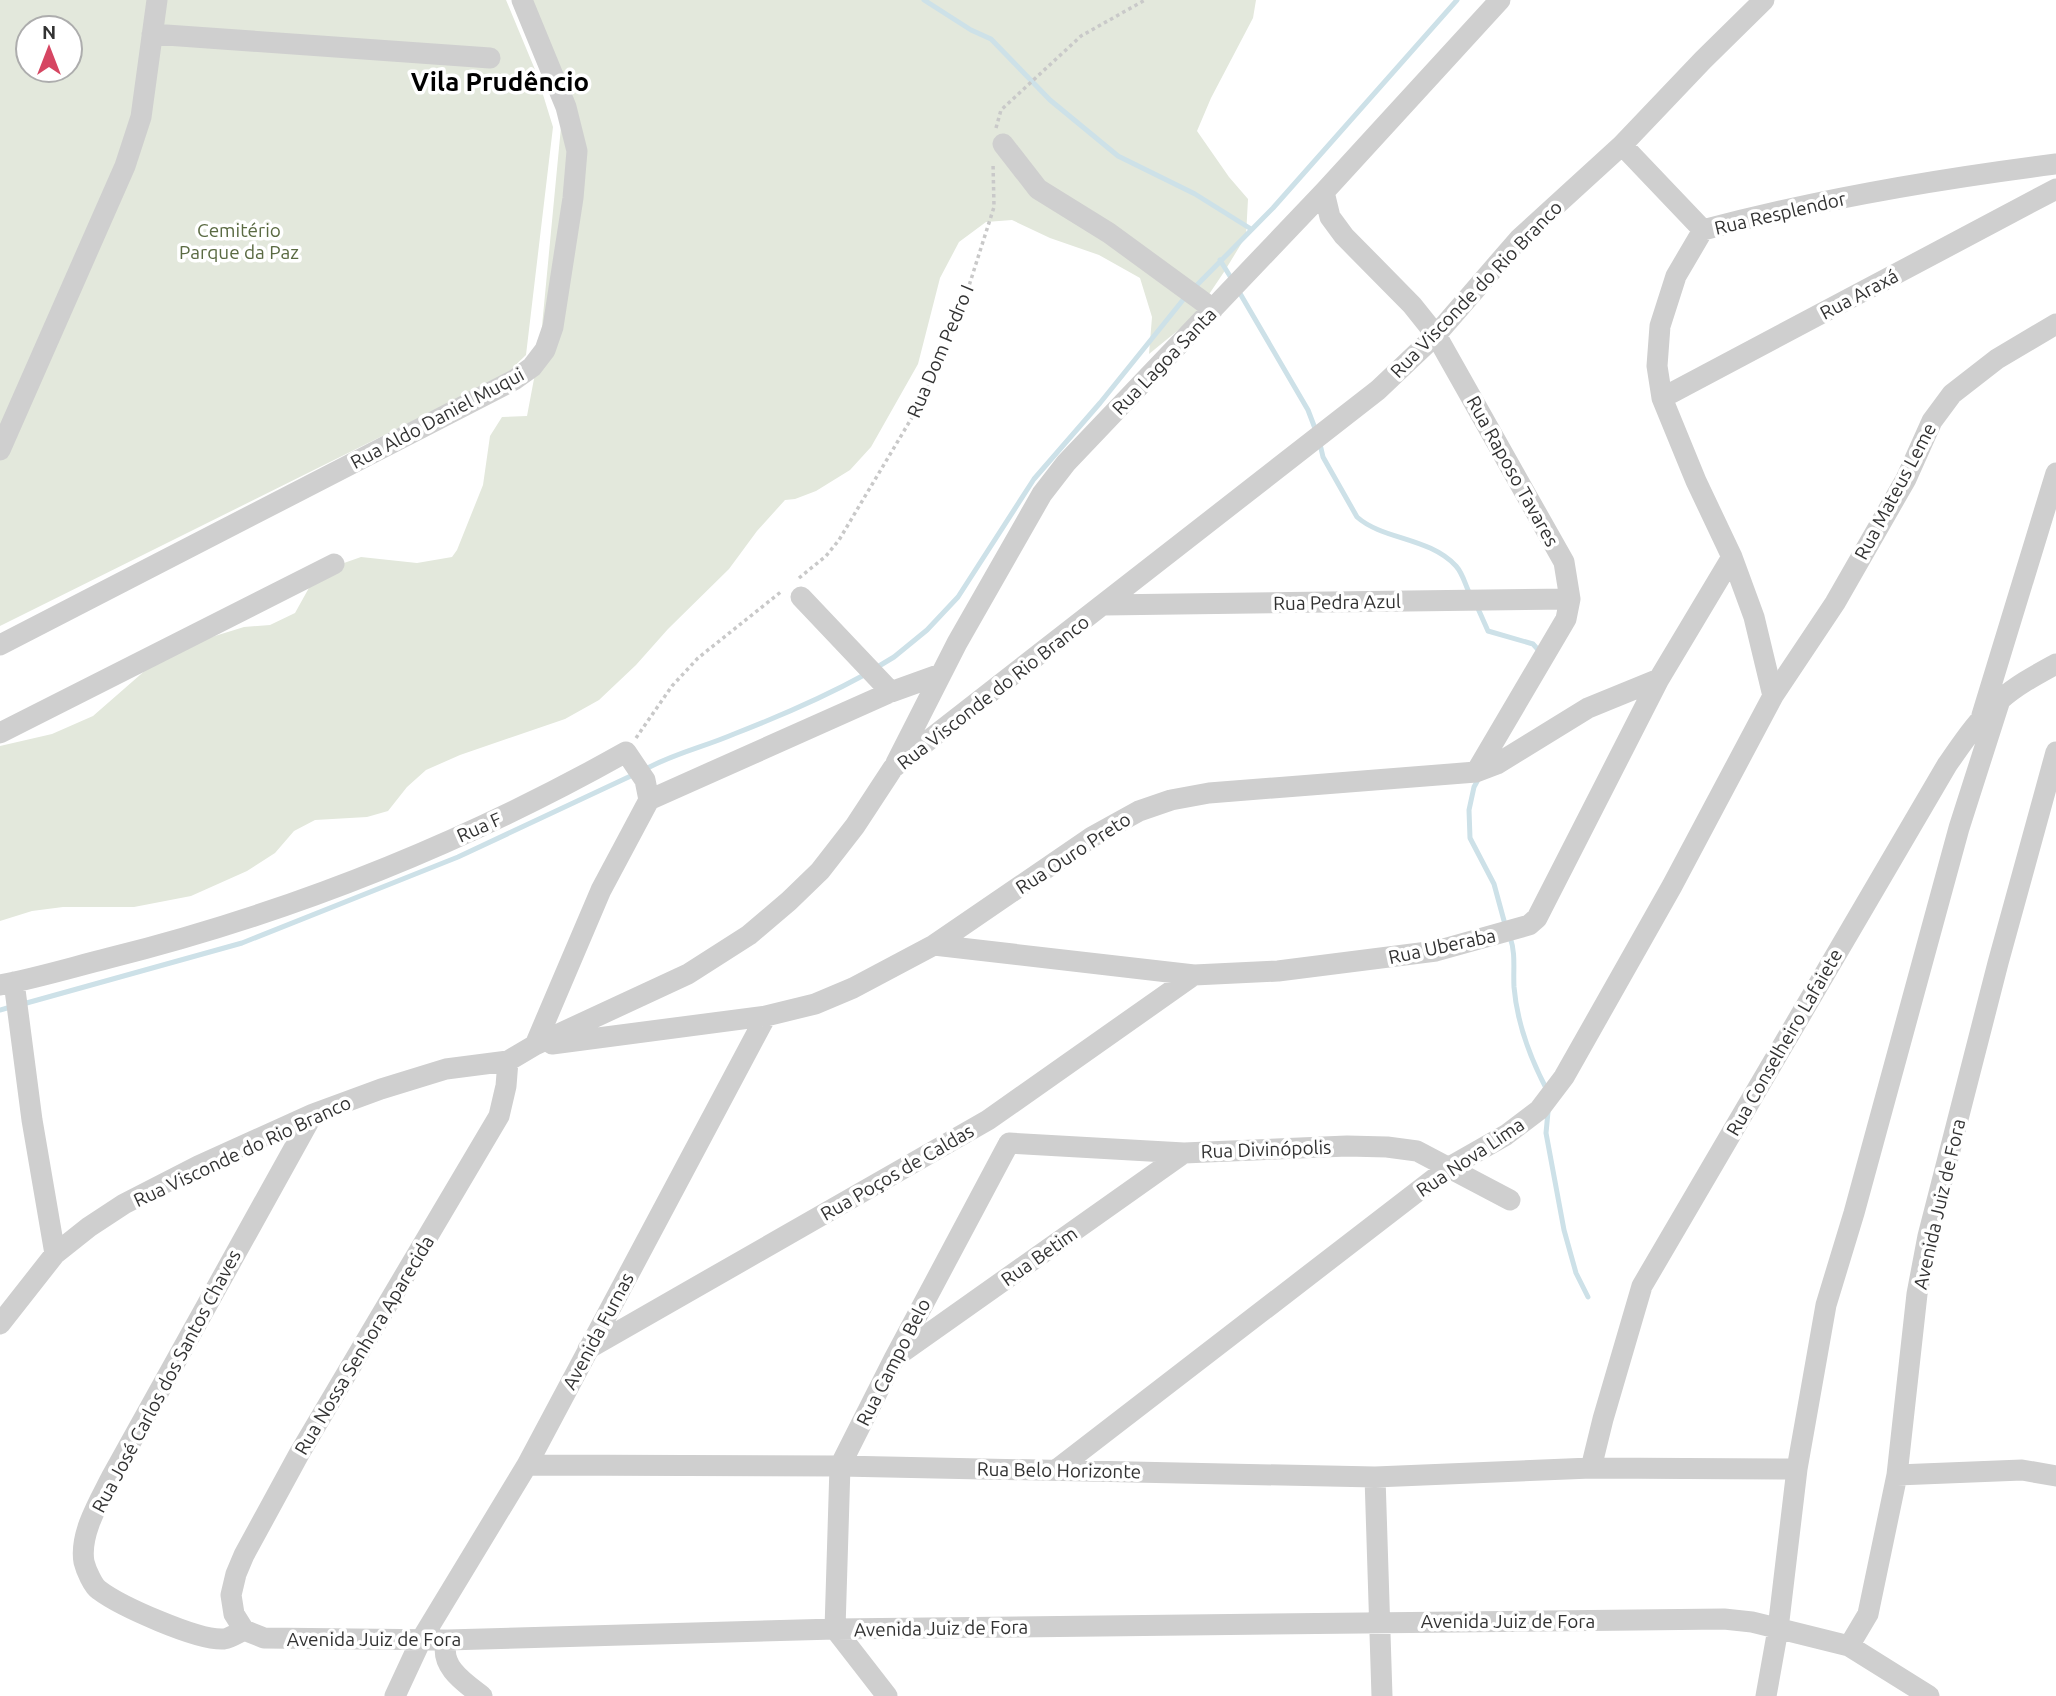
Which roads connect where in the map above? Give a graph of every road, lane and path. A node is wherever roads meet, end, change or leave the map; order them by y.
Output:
1 (156, 0) edge
2 (522, 0) edge
3 (1145, 0) edge
4 (1500, 0) edge
5 (1764, 0) edge
6 (152, 34) junction
7 (490, 58) dead end
8 (1622, 145) junction
9 (997, 146) junction
10 (2056, 164) edge
11 (2056, 189) edge
12 (1324, 192) junction
13 (1703, 230) junction
14 (1213, 309) junction
15 (2056, 324) edge
16 (1437, 335) junction
17 (1662, 398) junction
18 (0, 450) edge
19 (2056, 473) edge
20 (1732, 557) junction
21 (334, 564) dead end
22 (795, 588) junction
23 (1570, 599) junction
24 (1104, 605) junction
25 (0, 645) edge
26 (2056, 664) edge
27 (941, 674) junction
28 (1659, 679) junction
29 (891, 692) junction
30 (1773, 696) junction
31 (2000, 700) junction
32 (1982, 718) junction
33 (0, 733) edge
34 (626, 752) junction
35 (2056, 752) edge
36 (893, 768) junction
37 (1476, 772) junction
38 (649, 800) junction
39 (934, 945) junction
40 (1194, 975) junction
41 (7, 983) edge
42 (766, 1016) junction
43 (536, 1045) junction
44 (508, 1061) junction
45 (313, 1114) junction
46 (988, 1120) junction
47 (1009, 1143) junction
48 (1184, 1153) junction
49 (1448, 1168) junction
50 (1510, 1200) dead end
51 (55, 1254) junction
52 (0, 1324) edge
53 (588, 1349) junction
54 (894, 1359) junction
55 (527, 1465) junction
56 (840, 1466) junction
57 (1591, 1468) junction
58 (1797, 1469) junction
59 (1056, 1470) junction
60 (1897, 1475) junction
61 (2056, 1476) edge
62 (1375, 1477) junction
63 (1378, 1622) junction
64 (835, 1629) junction
65 (1778, 1629) junction
66 (244, 1630) junction
67 (421, 1640) junction
68 (447, 1640) junction
69 (1849, 1646) junction
70 (395, 1696) edge
71 (482, 1696) edge
72 (887, 1696) edge
73 (1382, 1696) edge
74 (1766, 1696) edge
75 (1929, 1696) edge

1 - 6 street
2 - 25 street, Rua Aldo Daniel Muqui
3 - 9 path, Rua Dom Pedro I
4 - 12 street, Rua Lagoa Santa
5 - 8 street, Rua Visconde do Rio Branco
6 - 7 street
6 - 18 street
8 - 13 street
8 - 16 street, Rua Visconde do Rio Branco
9 - 14 street
9 - 22 path, Rua Dom Pedro I
10 - 13 street, Rua Resplendor
11 - 17 street, Rua Araxá
12 - 14 street, Rua Lagoa Santa
12 - 16 street, Rua Raposo Tavares
13 - 17 street, Rua Resplendor
14 - 27 street, Rua Lagoa Santa
15 - 30 street, Rua Mateus Leme
16 - 23 street, Rua Raposo Tavares
16 - 24 street, Rua Visconde do Rio Branco
17 - 20 street, Rua Resplendor
19 - 32 street
20 - 28 street, Rua Uberaba
20 - 30 street, Rua Resplendor
21 - 33 street
22 - 29 street
22 - 34 path, Rua Dom Pedro I
23 - 24 street, Rua Pedra Azul
23 - 37 street, Rua Raposo Tavares
24 - 36 street, Rua Visconde do Rio Branco
26 - 31 street, Rua Conselheiro Lafaiete
27 - 29 street
27 - 36 street, Rua Lagoa Santa
28 - 37 street, Rua Ouro Preto
28 - 40 street, Rua Uberaba
29 - 38 street
30 - 49 street, Rua Nova Lima
31 - 32 street, Rua Conselheiro Lafaiete
31 - 58 street
32 - 57 street, Rua Conselheiro Lafaiete
34 - 38 street
34 - 41 street, Rua F
35 - 60 street, Avenida Juiz de Fora
36 - 43 street, Rua Visconde do Rio Branco
37 - 39 street, Rua Ouro Preto
38 - 43 street
39 - 40 street, Rua Uberaba
39 - 42 street, Rua Ouro Preto
40 - 46 street, Rua Poços de Caldas
41 - 51 street
42 - 43 street, Rua Ouro Preto
42 - 53 street, Avenida Furnas
43 - 44 street, Rua Visconde do Rio Branco
44 - 45 street, Rua Visconde do Rio Branco
44 - 66 street, Rua Nossa Senhora Aparecida
45 - 51 street, Rua Visconde do Rio Branco
45 - 66 street, Rua José Carlos dos Santos Chaves
46 - 47 street
46 - 53 street, Rua Poços de Caldas
47 - 48 street, Rua Divinópolis
47 - 54 street, Rua Campo Belo
48 - 49 street, Rua Divinópolis
48 - 54 street, Rua Betim
49 - 50 street, Rua Divinópolis
49 - 59 street, Rua Nova Lima
51 - 52 street, Rua Visconde do Rio Branco
53 - 55 street, Avenida Furnas
54 - 56 street, Rua Campo Belo
55 - 56 street, Rua Belo Horizonte
55 - 67 street, Avenida Furnas
56 - 59 street, Rua Belo Horizonte
56 - 64 street, Rua Campo Belo
57 - 58 street, Rua Belo Horizonte
57 - 62 street, Rua Belo Horizonte
58 - 65 street
59 - 62 street, Rua Belo Horizonte
60 - 61 street
60 - 69 street, Avenida Juiz de Fora
62 - 63 street
63 - 64 street, Avenida Juiz de Fora
63 - 65 street, Avenida Juiz de Fora
63 - 73 street
64 - 68 street, Avenida Juiz de Fora
64 - 72 street
65 - 69 street, Avenida Juiz de Fora
65 - 74 street
66 - 67 street, Avenida Juiz de Fora
67 - 68 street, Avenida Juiz de Fora
67 - 70 street, Avenida Furnas
68 - 71 street
69 - 75 street

